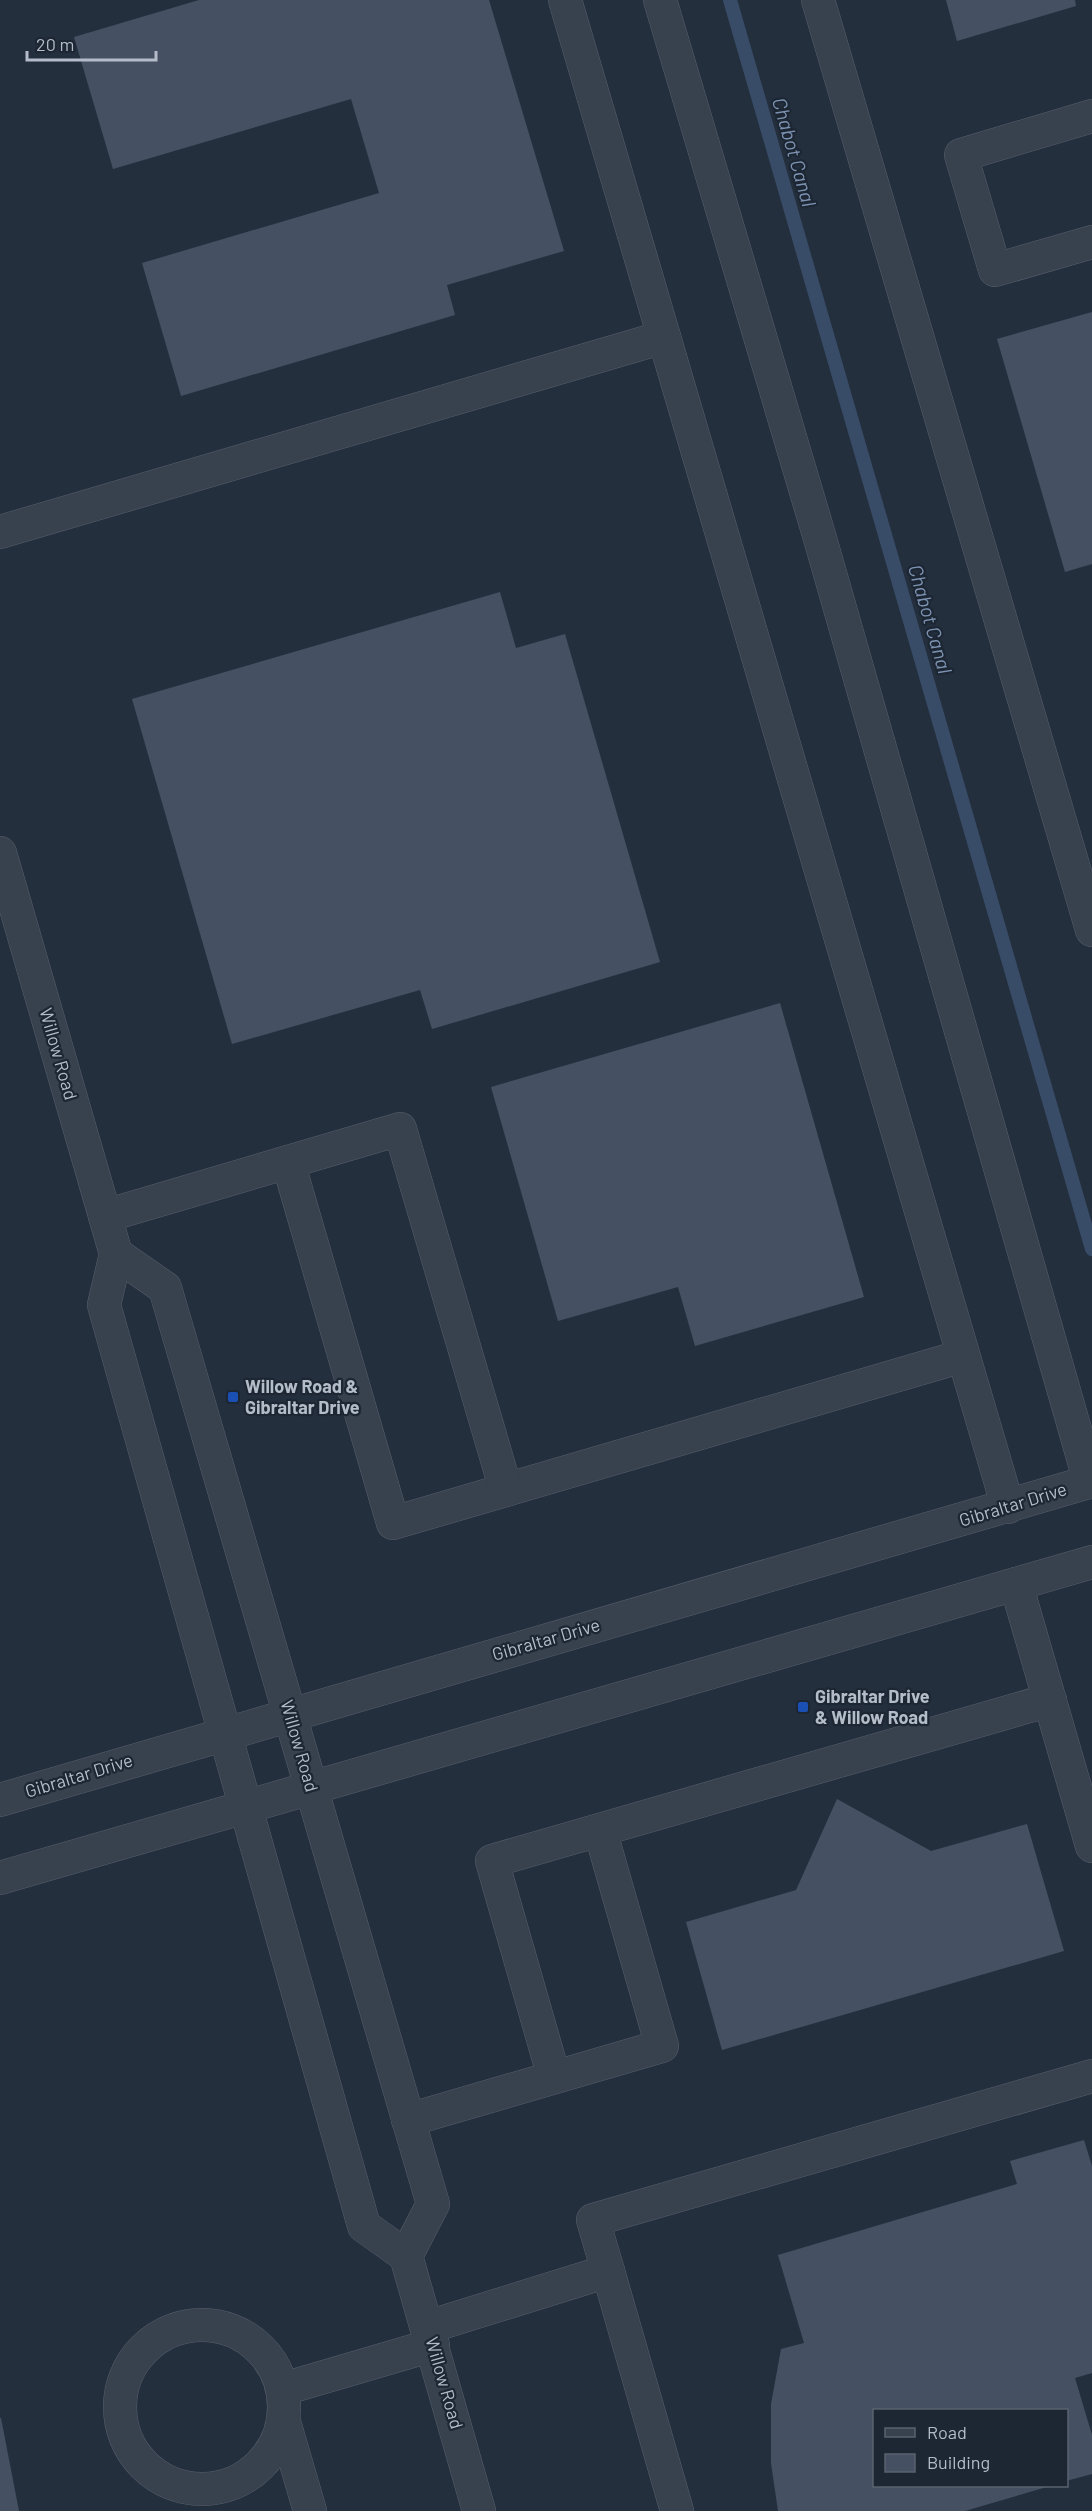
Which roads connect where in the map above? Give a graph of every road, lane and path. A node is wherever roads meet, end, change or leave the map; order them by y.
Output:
1 (565, 0) edge
2 (660, 0) edge
3 (818, 0) edge
4 (1092, 116) edge
5 (1092, 242) edge
6 (664, 337) junction
7 (0, 532) edge
8 (0, 853) edge
9 (1092, 930) edge
10 (288, 1162) junction
11 (105, 1216) junction
12 (116, 1254) junction
13 (963, 1356) junction
14 (1091, 1481) edge
15 (506, 1490) junction
16 (1008, 1507) junction
17 (1092, 1562) edge
18 (1016, 1584) junction
19 (1050, 1700) junction
20 (290, 1714) junction
21 (225, 1733) junction
22 (311, 1789) junction
23 (0, 1800) edge
24 (246, 1808) junction
25 (600, 1830) junction
26 (1092, 1846) edge
27 (0, 1878) edge
28 (1092, 2076) edge
29 (554, 2077) junction
30 (408, 2120) junction
31 (406, 2256) junction
32 (608, 2271) junction
33 (430, 2336) junction
34 (283, 2389) junction
35 (284, 2422) junction
36 (310, 2511) edge
37 (479, 2511) edge
38 (677, 2511) edge

1 - 6 street
2 - 14 street
3 - 9 street
4 - 5 street
6 - 7 street
6 - 13 street
8 - 11 street, Willow Road
10 - 11 street
10 - 15 street
10 - 15 street
11 - 12 street, Willow Road
12 - 20 street, Willow Road
12 - 21 street, Willow Road
13 - 15 street
13 - 16 street
14 - 16 street, Gibraltar Drive
16 - 20 street, Gibraltar Drive
17 - 18 street
18 - 19 street
18 - 22 street
19 - 25 street
19 - 26 street
20 - 21 street, Gibraltar Drive
20 - 22 street, Willow Road
21 - 23 street, Gibraltar Drive
21 - 24 street, Willow Road
22 - 24 street
22 - 30 street, Willow Road
24 - 27 street
24 - 31 street, Willow Road
25 - 29 street
25 - 29 street
28 - 32 street
29 - 30 street
30 - 31 street, Willow Road
31 - 33 street, Willow Road
32 - 33 street
32 - 38 street
33 - 34 street
33 - 37 street, Willow Road
34 - 35 street
34 - 35 street
35 - 36 street

